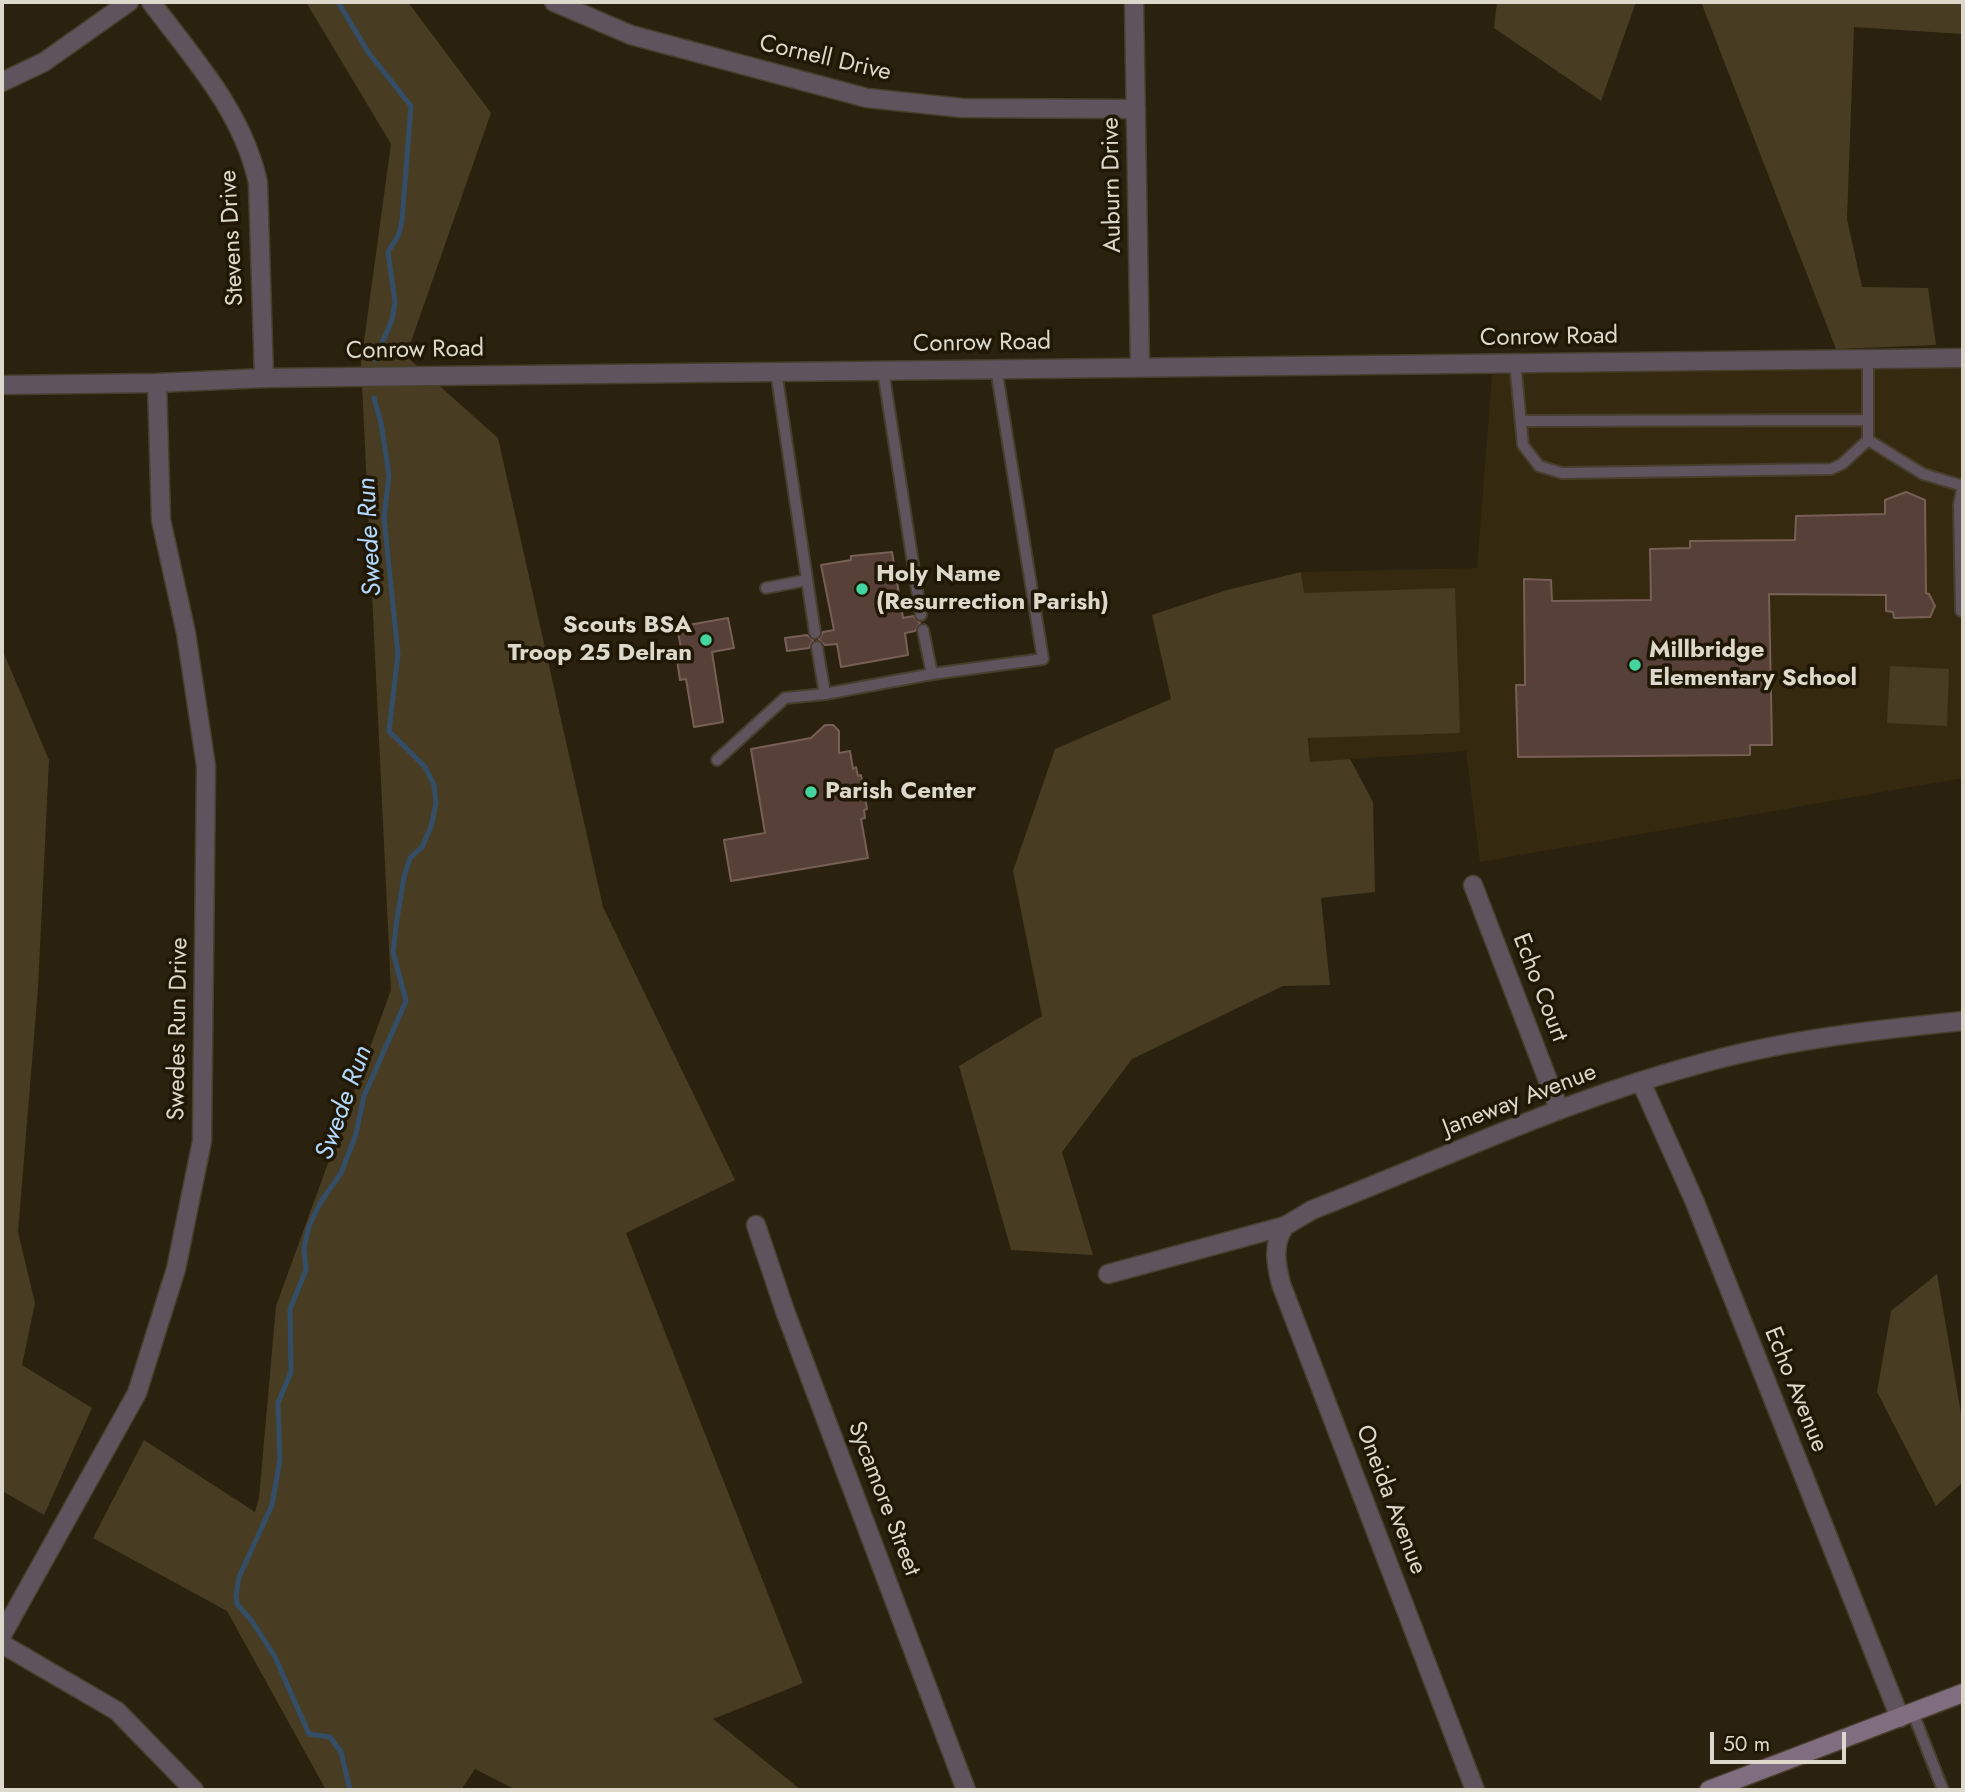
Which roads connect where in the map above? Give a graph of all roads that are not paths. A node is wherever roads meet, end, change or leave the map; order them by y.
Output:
1 (129, 2) edge
2 (151, 2) edge
3 (554, 2) edge
4 (1134, 2) edge
5 (2, 82) edge
6 (1136, 109) junction
7 (1963, 358) edge
8 (1868, 359) junction
9 (1515, 362) junction
10 (1140, 367) junction
11 (996, 368) junction
12 (883, 370) junction
13 (776, 371) junction
14 (264, 378) junction
15 (157, 383) junction
16 (2, 384) edge
17 (1868, 420) junction
18 (1521, 421) junction
19 (1868, 440) junction
20 (1963, 485) edge
21 (807, 580) junction
22 (766, 588) dead end
23 (1961, 611) dead end
24 (921, 615) dead end
25 (923, 630) dead end
26 (815, 633) dead end
27 (817, 647) dead end
28 (932, 674) junction
29 (825, 694) junction
30 (718, 760) dead end
31 (1473, 885) dead end
32 (1963, 1021) edge
33 (1641, 1082) junction
34 (1559, 1109) junction
35 (756, 1225) dead end
36 (1285, 1226) junction
37 (1108, 1274) dead end
38 (2, 1635) edge
39 (2, 1644) edge
40 (1963, 1693) edge
41 (1906, 1716) junction
42 (194, 1790) edge
43 (966, 1790) edge
44 (1475, 1790) edge
45 (1709, 1790) edge
46 (1943, 1790) edge

1 - 5 street
2 - 14 street, Stevens Drive
3 - 6 street, Cornell Drive
4 - 6 street, Auburn Drive
6 - 10 street, Auburn Drive
7 - 8 street, Conrow Road
8 - 9 street, Conrow Road
8 - 17 lane
9 - 10 street, Conrow Road
9 - 18 lane
10 - 11 street, Conrow Road
11 - 12 street, Conrow Road
11 - 28 lane
12 - 13 street, Conrow Road
12 - 24 lane
13 - 14 street, Conrow Road
13 - 21 lane
14 - 15 street, Conrow Road
15 - 16 street, Conrow Road
15 - 38 street, Swedes Run Drive
17 - 18 lane
17 - 19 lane
18 - 19 lane
19 - 20 lane
20 - 23 lane
21 - 22 lane
21 - 26 lane
25 - 28 lane
27 - 29 lane
28 - 29 lane
29 - 30 lane
31 - 34 street, Echo Court
32 - 33 street, Janeway Avenue
33 - 34 street, Janeway Avenue
33 - 41 street, Echo Avenue
34 - 36 street, Janeway Avenue
35 - 43 street, Sycamore Street
36 - 37 street, Janeway Avenue
36 - 44 street, Oneida Avenue
39 - 42 street
40 - 41 main road
41 - 45 main road
41 - 46 lane

